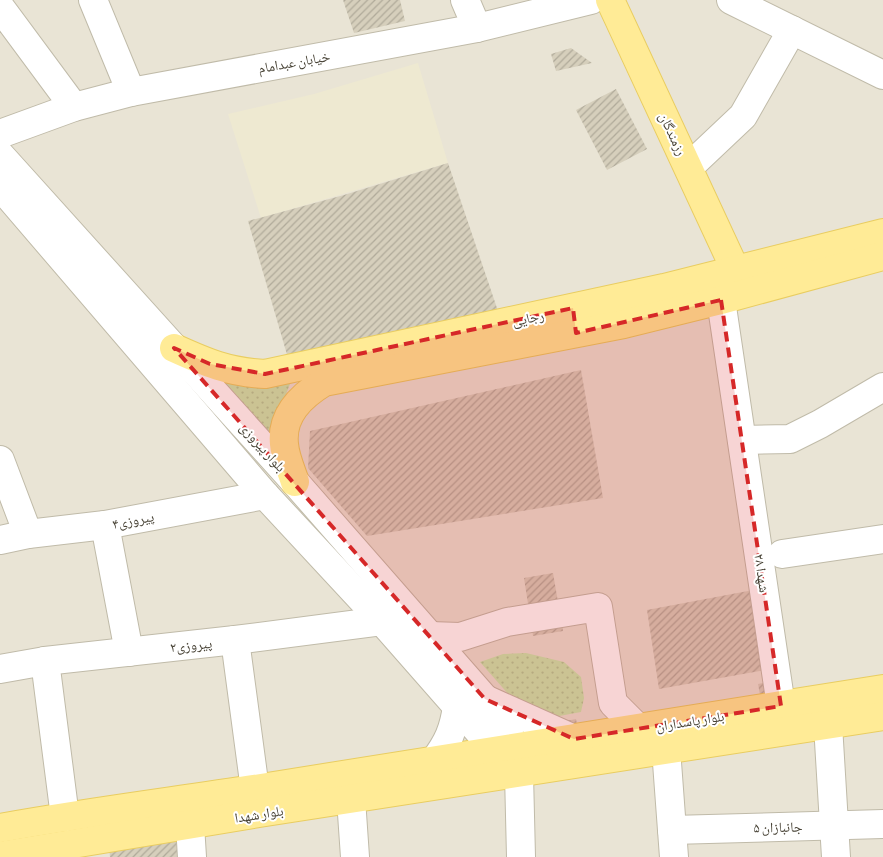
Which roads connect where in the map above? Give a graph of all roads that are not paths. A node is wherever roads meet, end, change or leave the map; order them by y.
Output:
1 (93, 0) edge
2 (465, 0) edge
3 (591, 0) edge
4 (610, 0) edge
5 (731, 0) edge
6 (0, 6) edge
7 (477, 28) junction
8 (792, 30) junction
9 (883, 75) edge
10 (131, 92) junction
11 (74, 107) junction
12 (0, 134) edge
13 (0, 155) edge
14 (689, 167) junction
15 (0, 186) edge
16 (883, 233) edge
17 (883, 256) edge
18 (735, 269) junction
19 (720, 300) junction
20 (575, 321) junction
21 (174, 348) junction
22 (405, 356) junction
23 (883, 387) edge
24 (742, 440) junction
25 (0, 460) edge
26 (295, 482) junction
27 (265, 495) junction
28 (105, 526) junction
29 (339, 532) junction
30 (28, 534) junction
31 (0, 540) edge
32 (883, 540) edge
33 (318, 552) junction
34 (782, 554) dead end
35 (382, 622) junction
36 (430, 636) junction
37 (235, 640) junction
38 (128, 652) junction
39 (45, 661) junction
40 (0, 669) edge
41 (883, 689) edge
42 (485, 699) junction
43 (457, 706) junction
44 (781, 706) junction
45 (883, 716) edge
46 (828, 725) junction
47 (638, 729) junction
48 (707, 730) junction
49 (574, 739) junction
50 (666, 749) junction
51 (511, 758) junction
52 (434, 761) junction
53 (351, 800) junction
54 (257, 801) junction
55 (64, 816) junction
56 (883, 824) edge
57 (190, 825) junction
58 (834, 826) junction
59 (0, 828) edge
60 (672, 830) junction
61 (36, 854) edge
62 (0, 856) edge
63 (192, 857) edge
64 (355, 857) edge
65 (521, 857) edge
66 (674, 857) edge
67 (836, 857) edge

1 - 10 street
2 - 7 street
3 - 7 street, خیابان عبدامام
4 - 14 main road, رزمندگان
5 - 8 street
6 - 11 street
7 - 10 street, خیابان عبدامام
8 - 9 street
8 - 14 street
10 - 11 street, خیابان عبدامام
11 - 12 street, خیابان عبدامام
13 - 21 street, بلوار پیروزی
14 - 18 main road, رزمندگان
15 - 27 street, بلوار پیروزی
16 - 18 main road, رجایی
17 - 19 main road, رجایی
18 - 20 main road, رجایی
19 - 20 main road, رجایی
19 - 24 street, شهدا ۲۸
20 - 22 main road, رجایی
21 - 22 main road, رجایی
21 - 26 street, بلوار پیروزی
22 - 26 main road, رجایی
23 - 24 street
24 - 44 street, شهدا ۲۸
25 - 30 street
26 - 29 street, بلوار پیروزی
27 - 28 street, پیروزی۴
27 - 33 street, بلوار پیروزی
28 - 30 street, پیروزی۴
28 - 38 street
29 - 33 street
29 - 36 street, بلوار پیروزی
30 - 31 street, پیروزی۴
32 - 34 street
33 - 35 street, بلوار پیروزی
35 - 37 street, پیروزی۲
35 - 43 street, بلوار پیروزی
36 - 42 street, بلوار پیروزی
36 - 47 street
37 - 38 street, پیروزی۲
37 - 54 street
38 - 39 street, پیروزی۲
39 - 40 street, پیروزی۲
39 - 55 street
41 - 44 main road, بلوار پاسداران
42 - 49 street
42 - 51 street, بلوار پیروزی
43 - 51 street, بلوار پیروزی
43 - 52 street
44 - 48 main road, بلوار پاسداران
45 - 46 main road, بلوار پاسداران
46 - 48 main road, بلوار پاسداران
46 - 58 street
47 - 48 main road, بلوار پاسداران
47 - 49 main road, بلوار پاسداران
48 - 50 main road, بلوار پاسداران
49 - 51 main road, بلوار پاسداران
50 - 51 main road, بلوار پاسداران
50 - 60 street
51 - 52 main road, بلوار شهدا
51 - 53 main road, بلوار شهدا
51 - 65 street
52 - 54 main road, بلوار شهدا
53 - 54 main road, بلوار شهدا
53 - 64 street
54 - 55 main road, بلوار شهدا
54 - 57 main road, بلوار شهدا
55 - 59 main road, بلوار شهدا
56 - 58 street, جانبازان ۵
57 - 61 main road, بلوار شهدا
57 - 63 street
58 - 60 street, جانبازان ۵
58 - 67 street
60 - 66 street
61 - 62 main road, بلوار شهدا

